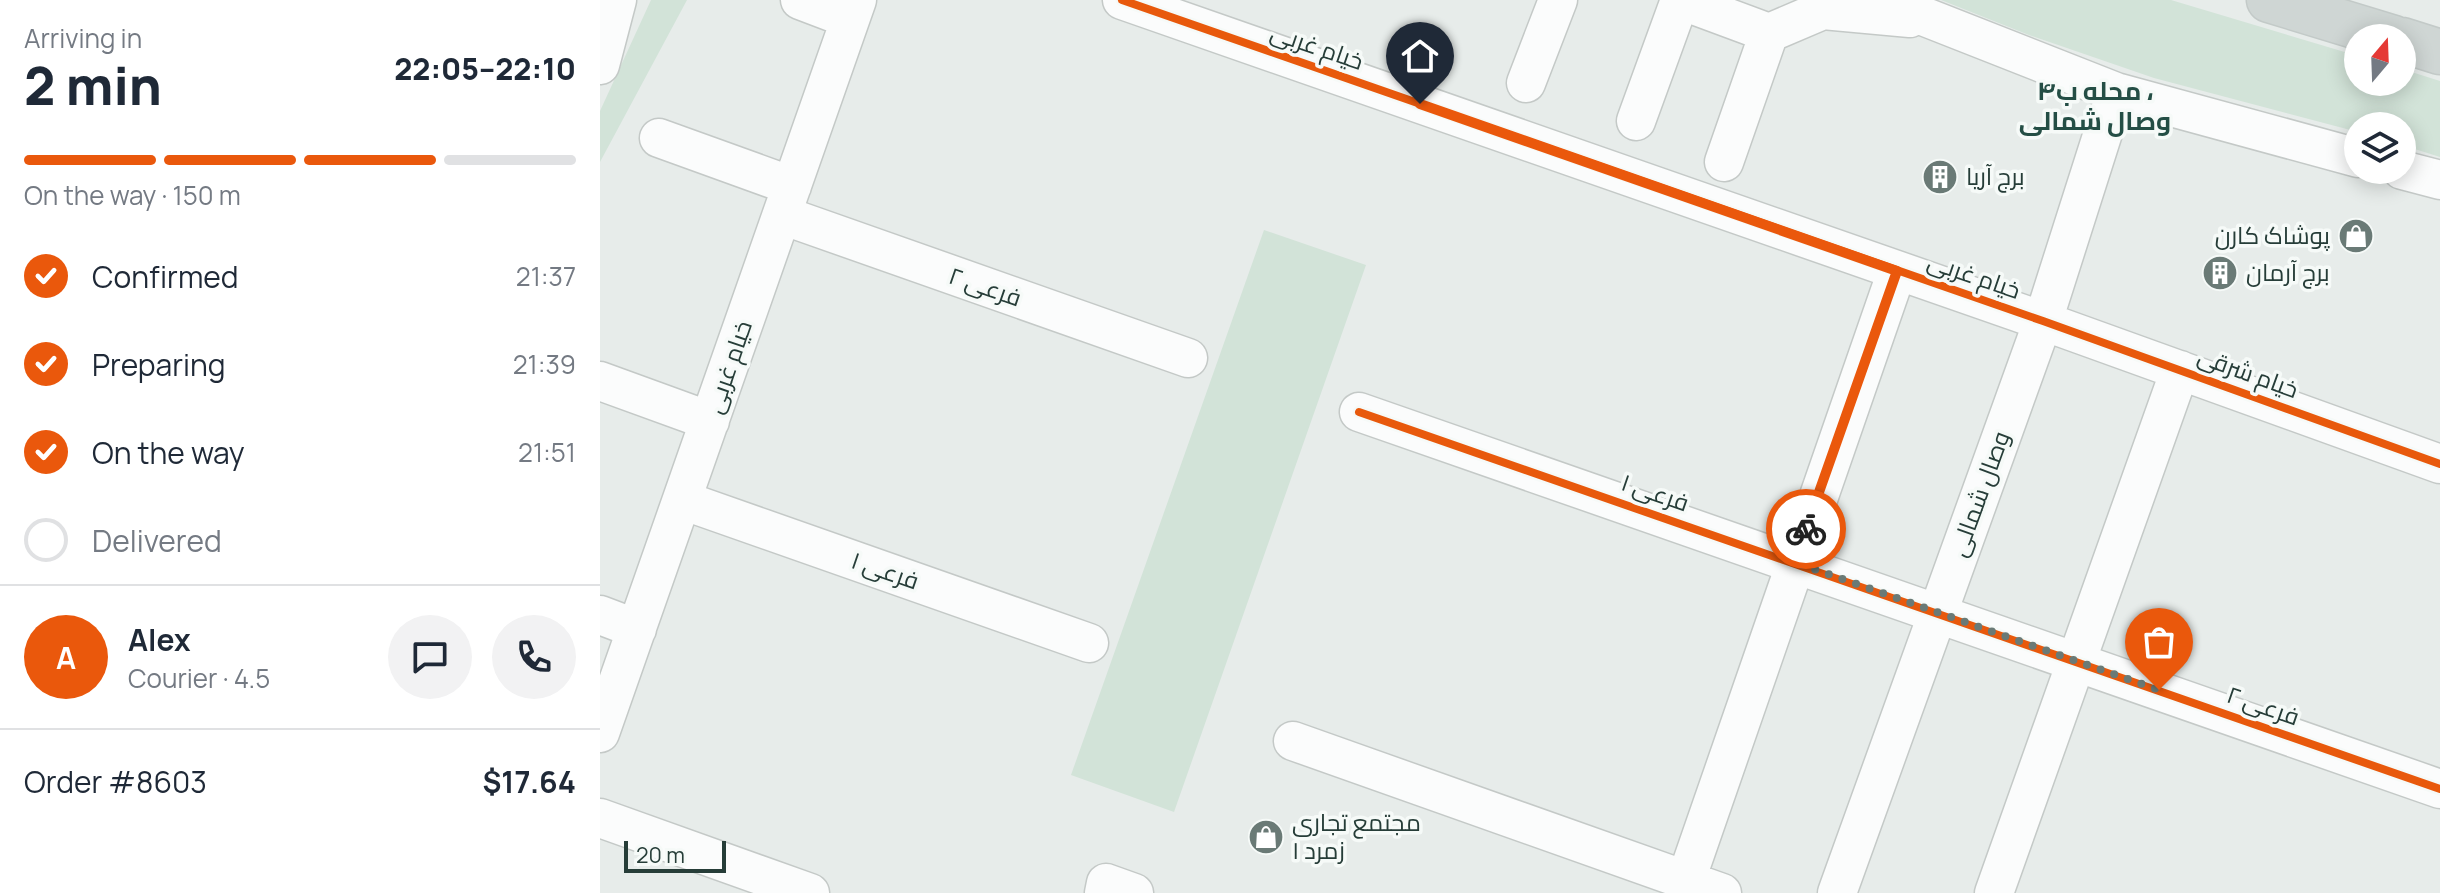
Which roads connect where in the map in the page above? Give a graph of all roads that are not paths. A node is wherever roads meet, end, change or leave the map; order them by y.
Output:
1 (617, 0) edge
2 (800, 0) edge
3 (1122, 0) edge
4 (1558, 0) edge
5 (1680, 0) edge
6 (1882, 0) edge
7 (2269, 0) edge
8 (854, 9) edge
9 (1932, 20) junction
10 (2348, 24) edge
11 (1769, 33) junction
12 (2416, 44) edge
13 (2440, 52) edge
14 (600, 65) edge
15 (1526, 83) dead end
16 (2116, 92) junction
17 (1636, 121) dead end
18 (659, 138) dead end
19 (2344, 154) edge
20 (1724, 162) dead end
21 (2416, 174) edge
22 (2440, 180) edge
23 (787, 200) junction
24 (1897, 271) junction
25 (2043, 321) junction
26 (1188, 358) dead end
27 (2180, 370) junction
28 (600, 381) edge
29 (1359, 412) dead end
30 (710, 421) junction
31 (2440, 464) edge
32 (682, 500) junction
33 (1794, 562) junction
34 (1938, 612) junction
35 (600, 615) edge
36 (637, 629) junction
37 (1089, 643) dead end
38 (2075, 661) junction
39 (600, 733) edge
40 (1293, 741) dead end
41 (2440, 789) edge
42 (600, 818) edge
43 (1686, 880) junction
44 (810, 893) edge
45 (1104, 893) edge
46 (1134, 893) edge
47 (1722, 893) edge
48 (1837, 893) edge
49 (1994, 893) edge

1 - 14 street
2 - 8 street
3 - 24 street, خیام غربی
4 - 15 street
5 - 11 street
5 - 17 street
6 - 9 street
7 - 10 main road
8 - 23 street, خیام غربی
9 - 11 street
9 - 16 street
11 - 20 street
12 - 13 main road
16 - 19 street
16 - 25 street, وصال شمالی
18 - 23 street, فرعی ۲
21 - 22 street
23 - 26 street, فرعی ۲
23 - 30 street, خیام غربی
24 - 25 street, خیام غربی
24 - 33 street
25 - 27 street, خیام شرقی
25 - 34 street, وصال شمالی
27 - 31 street, خیام شرقی
27 - 38 street
28 - 30 street
29 - 33 street, فرعی ۱
30 - 32 street, خیام غربی
32 - 36 street, خیام غربی
32 - 37 street, فرعی ۱
33 - 34 street, فرعی ۱
33 - 43 street
34 - 38 street, فرعی ۲
34 - 48 street, وصال شمالی
35 - 36 street
36 - 39 street, خیام غربی
38 - 41 street, فرعی ۲
38 - 49 street
40 - 43 street
42 - 44 street
43 - 47 street
45 - 46 street

